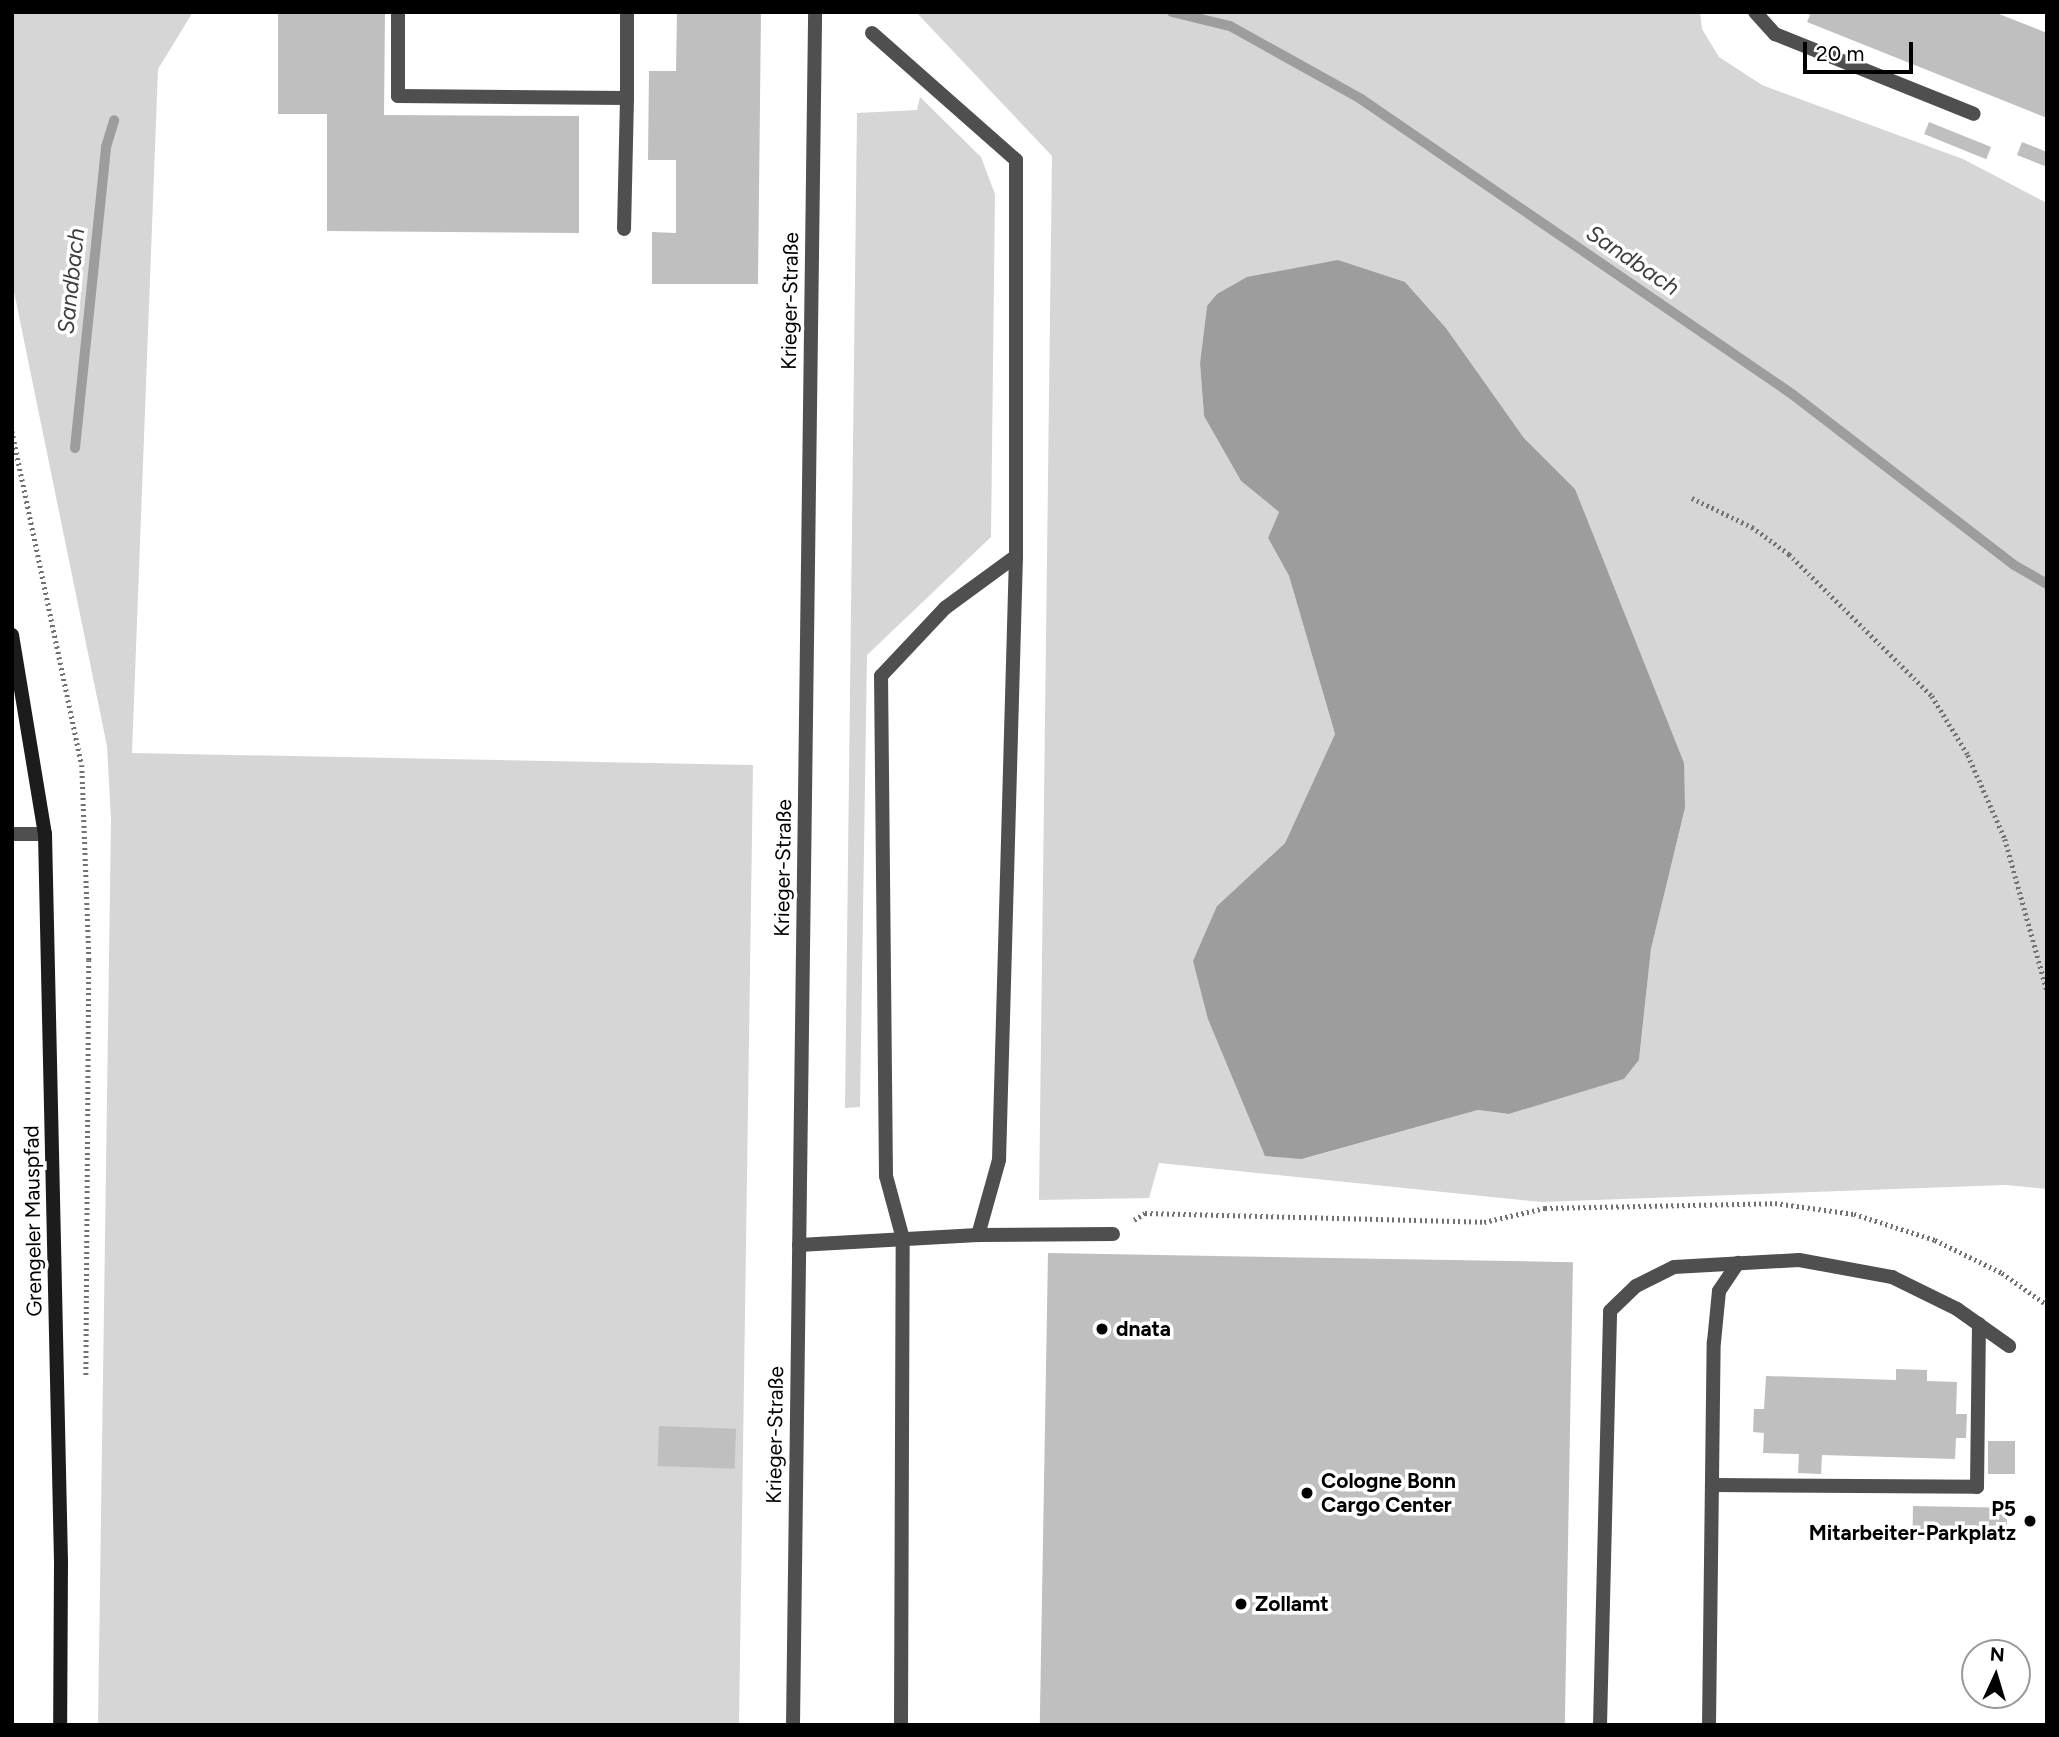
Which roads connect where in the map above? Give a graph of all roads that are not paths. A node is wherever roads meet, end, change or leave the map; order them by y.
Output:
1 (398, 12) edge
2 (628, 12) edge
3 (815, 12) edge
4 (1755, 12) edge
5 (872, 33) dead end
6 (627, 98) junction
7 (1974, 114) dead end
8 (624, 229) dead end
9 (1016, 556) junction
10 (12, 635) edge
11 (12, 834) edge
12 (45, 834) junction
13 (1113, 1234) road end
14 (978, 1235) junction
15 (903, 1239) junction
16 (799, 1245) junction
17 (1738, 1263) junction
18 (1979, 1324) junction
19 (2009, 1346) dead end
20 (1712, 1485) junction
21 (60, 1725) edge
22 (793, 1725) edge
23 (901, 1725) edge
24 (1600, 1725) edge
25 (1709, 1725) edge

1 - 6 street
2 - 6 street
3 - 16 street, Krieger-Straße
4 - 7 street
5 - 9 street
6 - 8 street
9 - 14 street
9 - 15 street
10 - 12 main road, Grengeler Mauspfad
11 - 12 street
12 - 21 main road, Grengeler Mauspfad
13 - 14 street
14 - 15 street
15 - 16 street
15 - 23 street
16 - 22 street, Krieger-Straße
17 - 18 street
17 - 20 street
17 - 24 street
18 - 19 street
18 - 20 street
20 - 25 street

